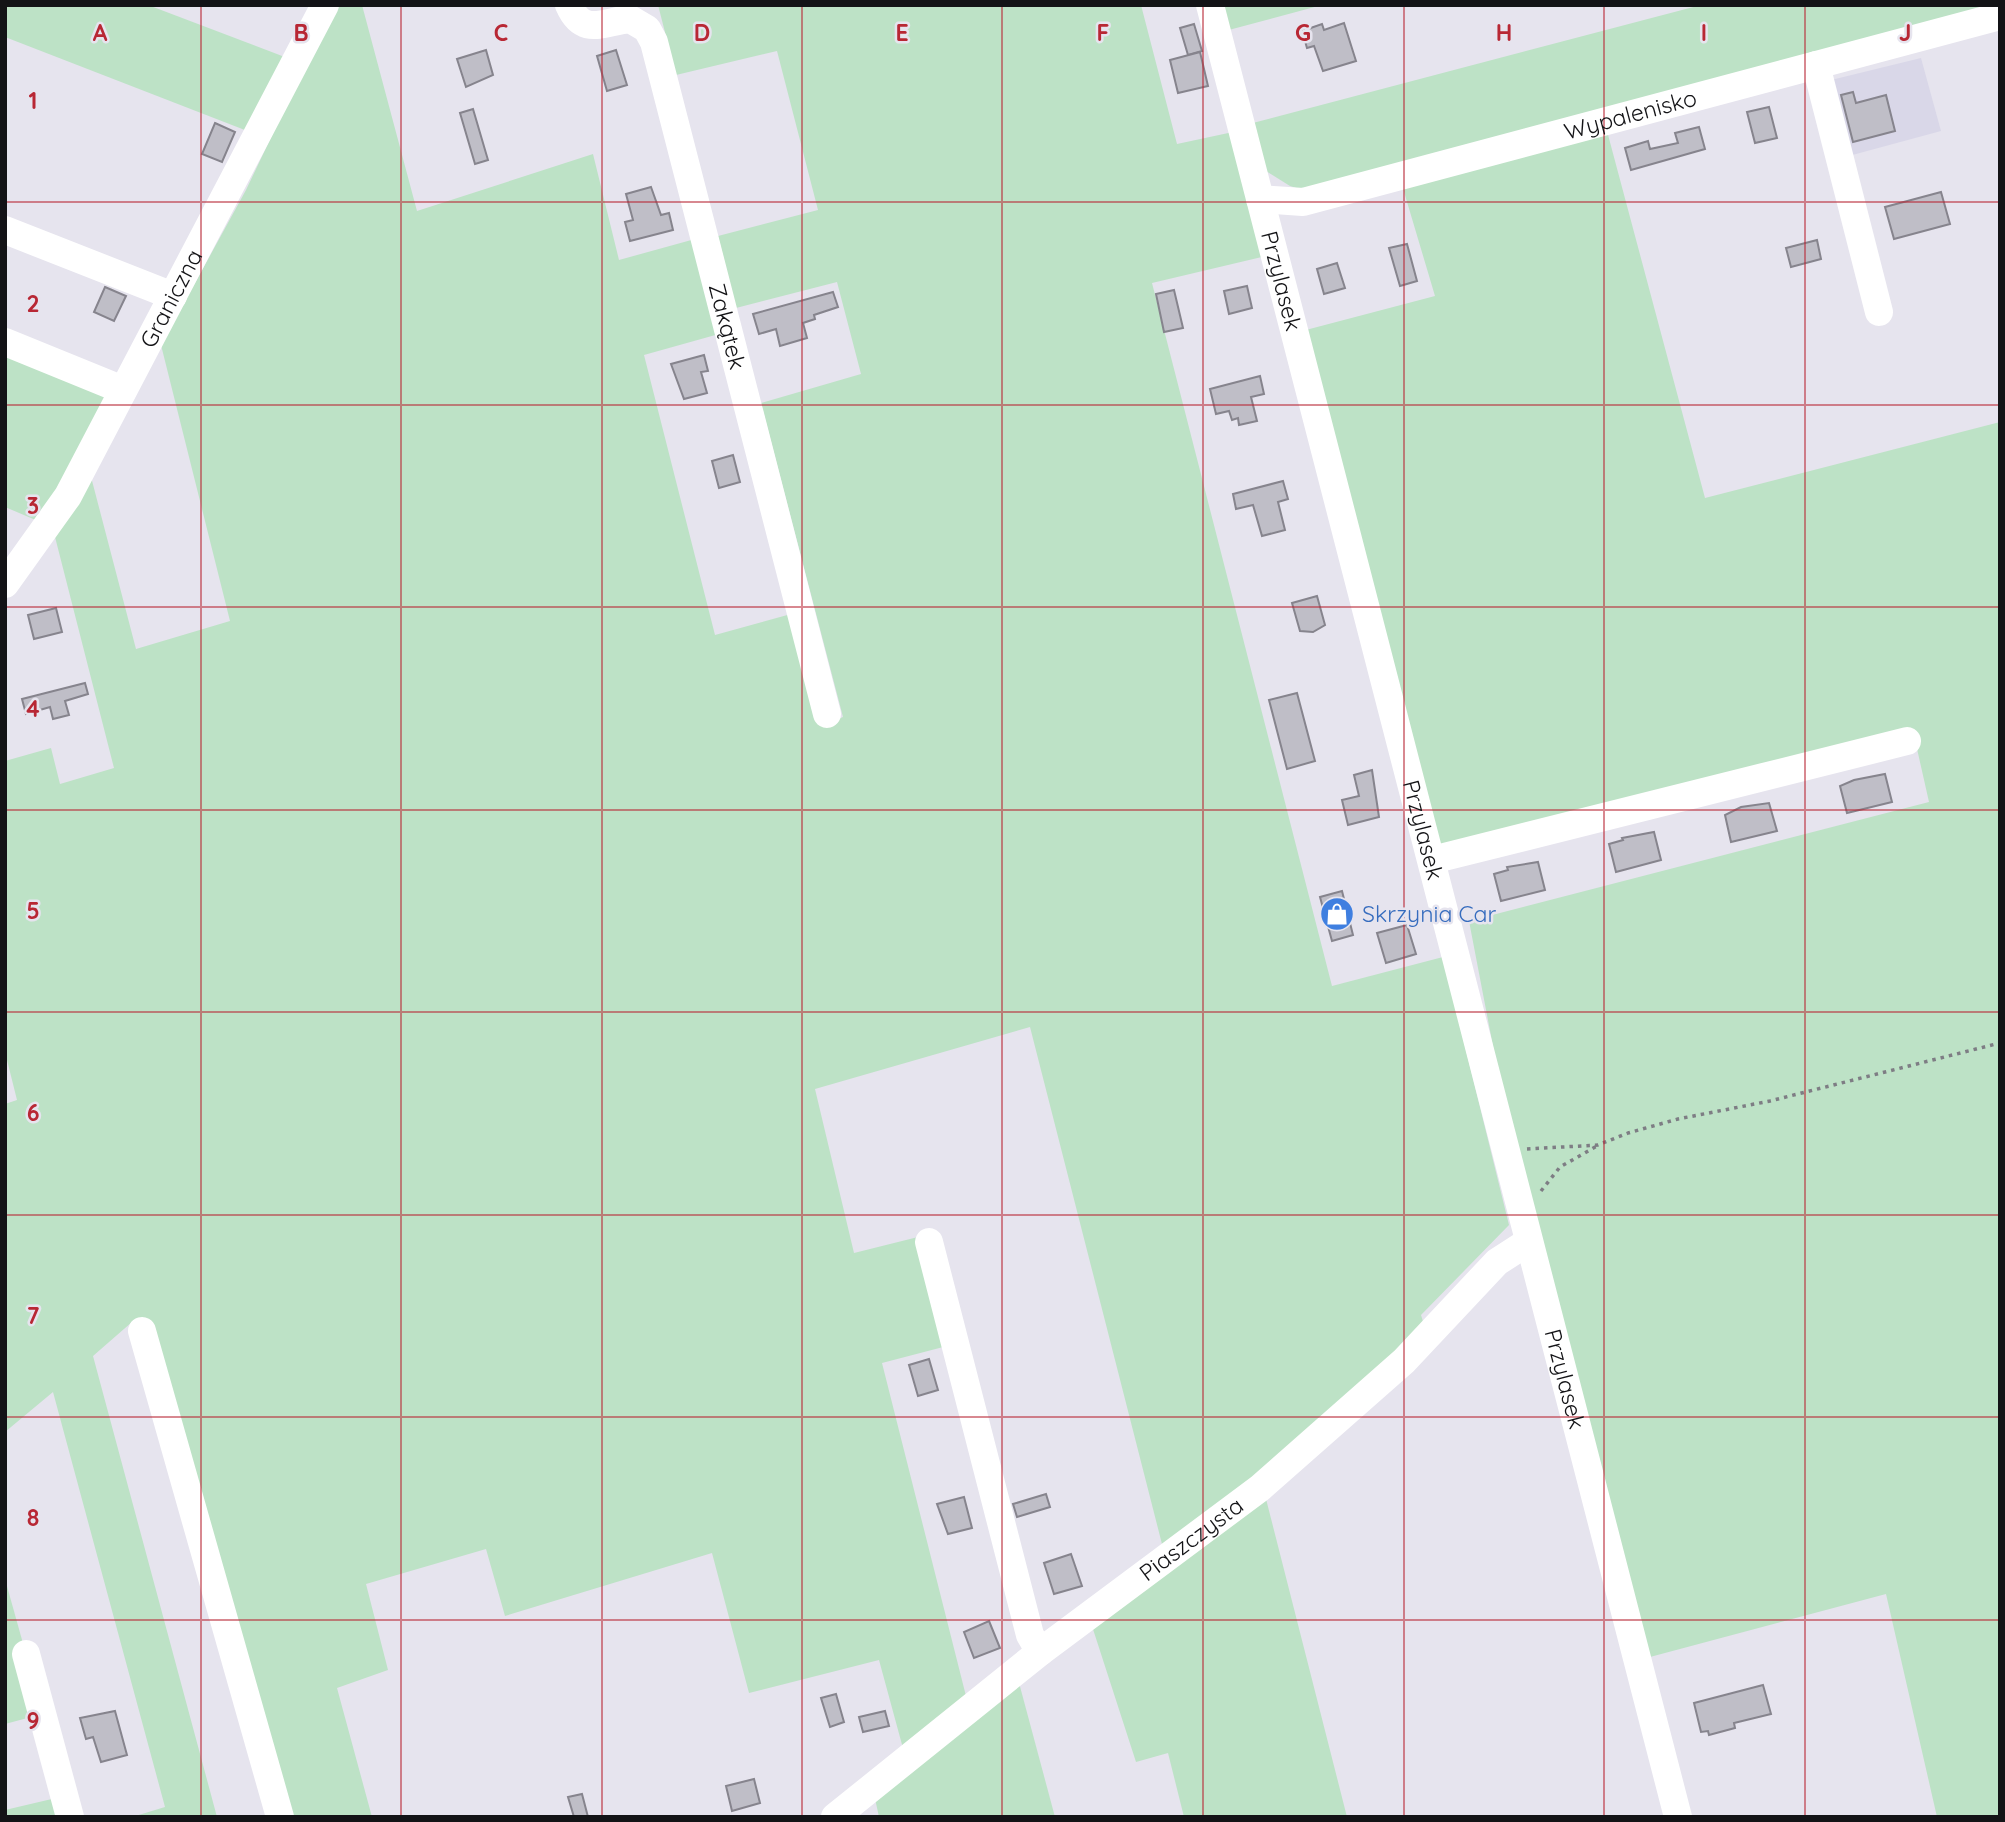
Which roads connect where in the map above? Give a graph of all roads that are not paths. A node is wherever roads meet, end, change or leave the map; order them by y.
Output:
1 (325, 5) edge
2 (569, 5) edge
3 (1210, 5) edge
4 (2000, 16) edge
5 (1816, 65) junction
6 (1260, 199) junction
7 (5, 230) edge
8 (173, 296) junction
9 (1879, 312) dead end
10 (5, 342) edge
11 (123, 390) junction
12 (5, 584) edge
13 (827, 714) dead end
14 (1908, 741) dead end
15 (1432, 860) junction
16 (1525, 1230) junction
17 (929, 1242) dead end
18 (142, 1331) dead end
19 (1040, 1652) junction
20 (26, 1654) dead end
21 (70, 1817) edge
22 (280, 1817) edge
23 (835, 1817) edge
24 (1678, 1817) edge

1 - 8 street, Graniczna
2 - 13 street, Zakątek
3 - 6 street, Przylasek
4 - 5 street, Wypalenisko
5 - 6 street, Wypalenisko
5 - 9 street
6 - 15 street, Przylasek
7 - 8 street
8 - 11 street, Graniczna
10 - 11 street
11 - 12 street, Graniczna
14 - 15 street
15 - 16 street, Przylasek
16 - 19 street, Piaszczysta
16 - 24 street, Przylasek
17 - 19 street
18 - 22 street
19 - 23 street, Piaszczysta
20 - 21 street

